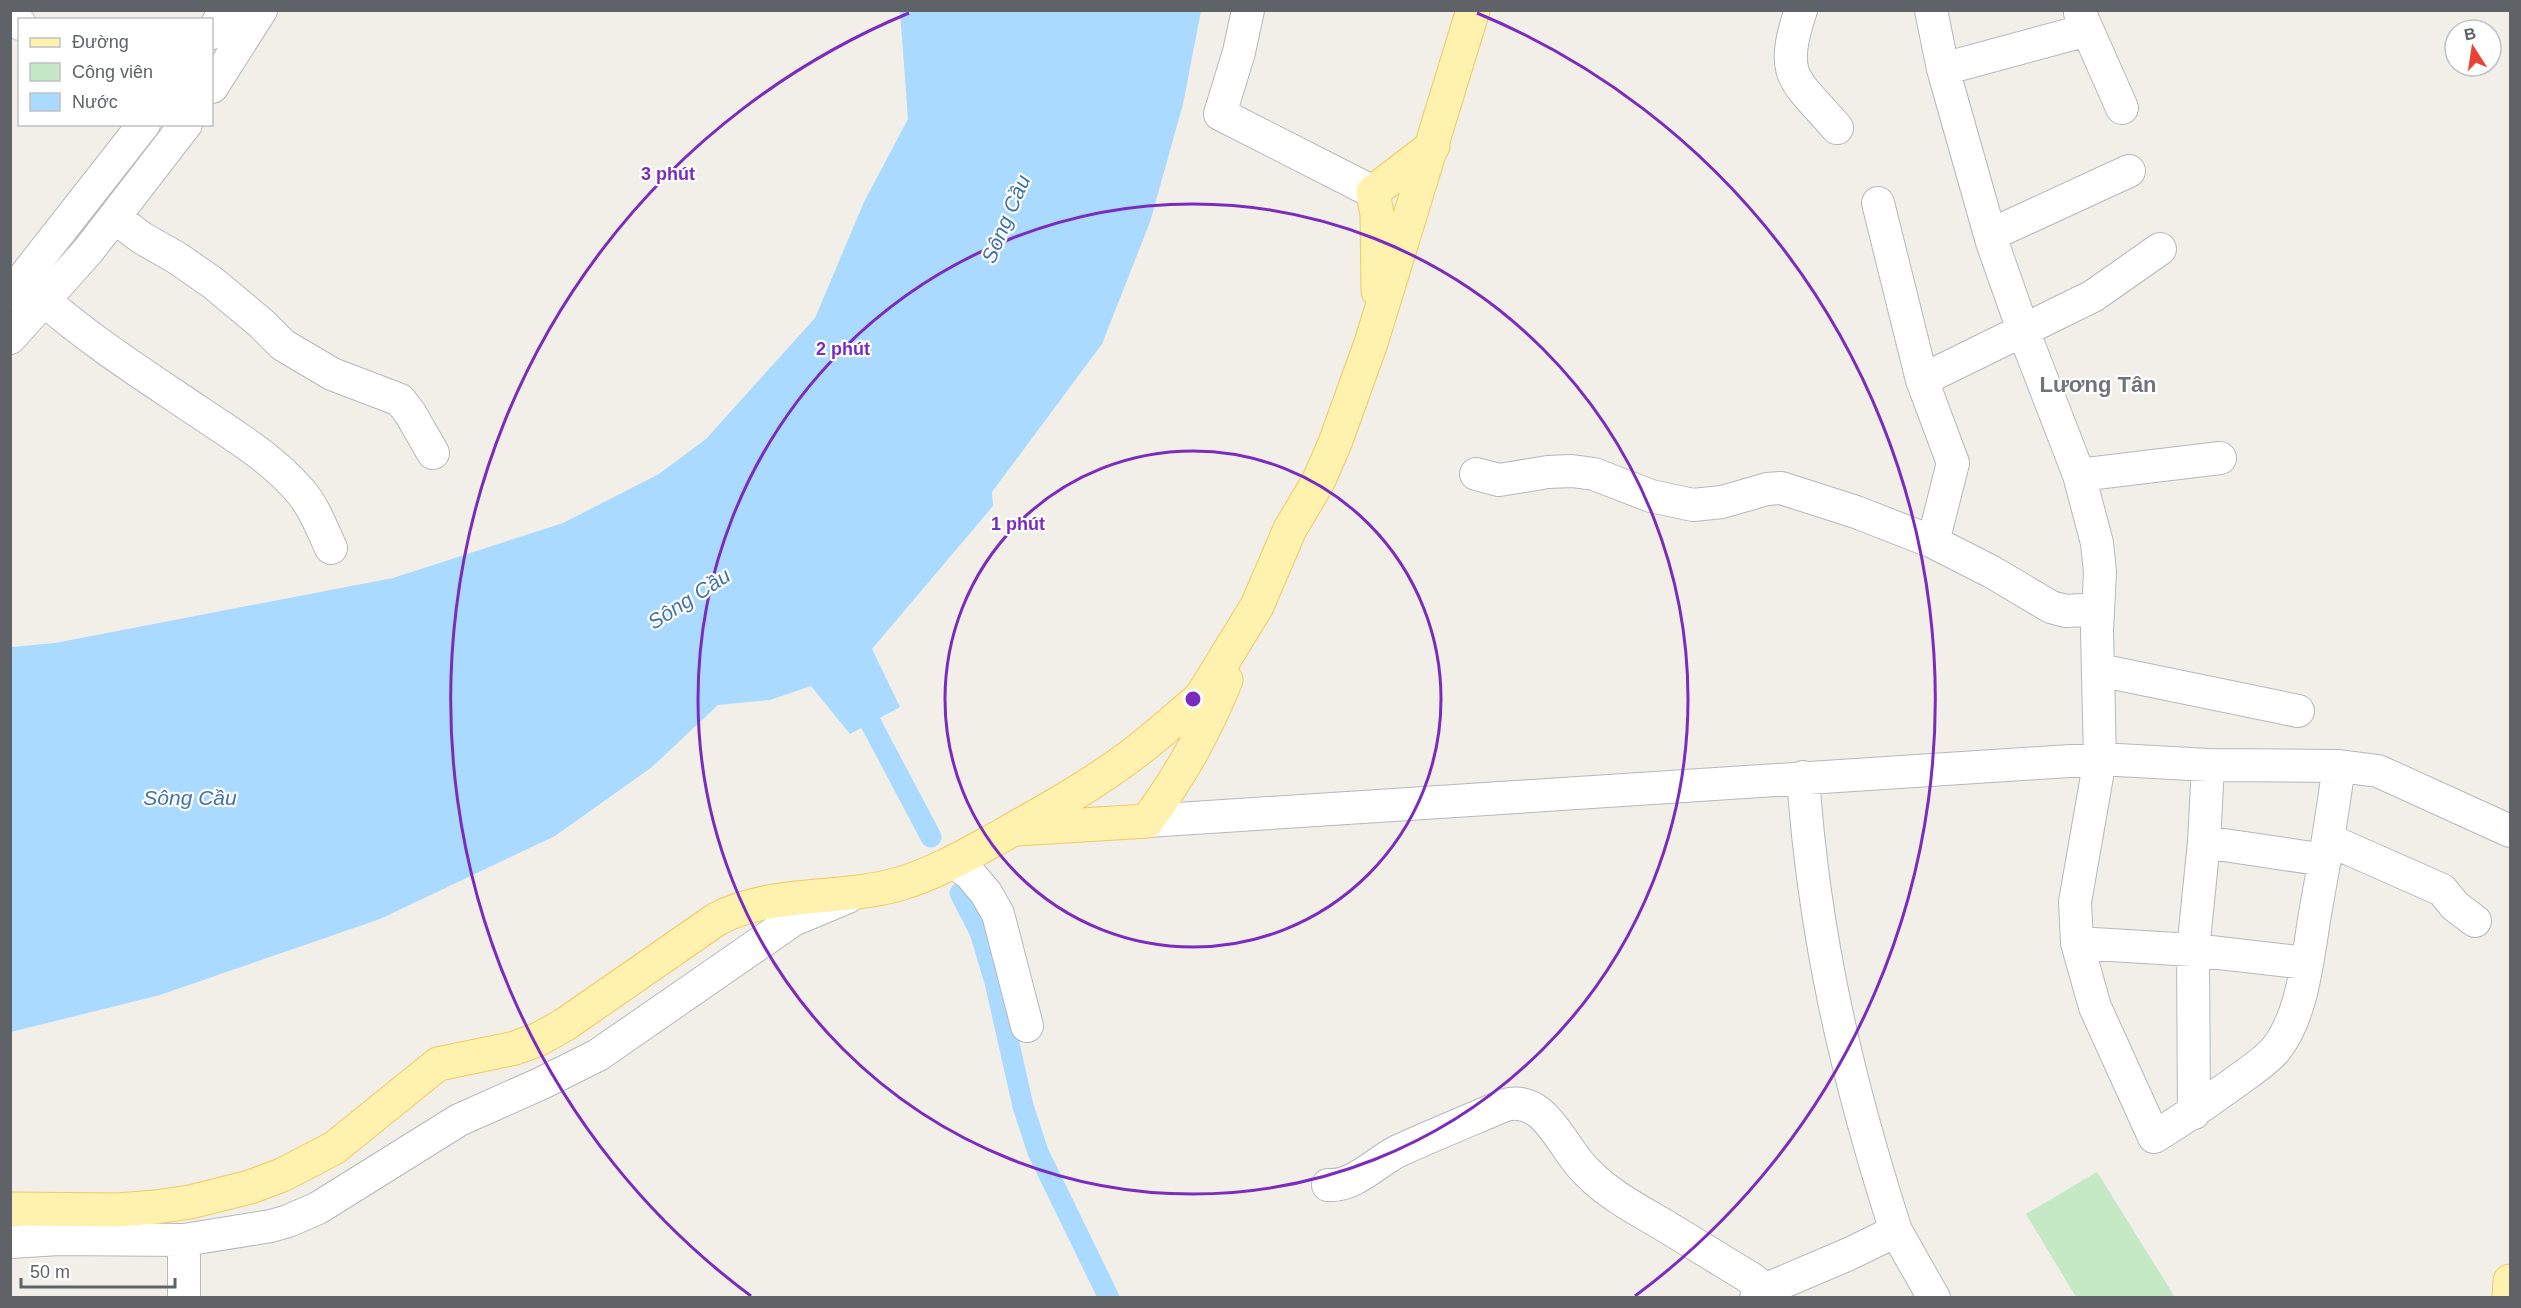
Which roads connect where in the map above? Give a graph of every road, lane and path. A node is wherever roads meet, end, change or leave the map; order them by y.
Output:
1 (225, 10) edge
2 (261, 10) edge
3 (1248, 10) edge
4 (1473, 10) edge
5 (1801, 10) edge
6 (1931, 10) edge
7 (2083, 20) edge
8 (213, 31) edge
9 (1943, 69) junction
10 (213, 85) edge
11 (2122, 108) dead end
12 (140, 126) edge
13 (184, 126) edge
14 (1837, 128) dead end
15 (1433, 146) junction
16 (2128, 171) dead end
17 (1372, 192) junction
18 (1878, 203) dead end
19 (81, 207) junction
20 (114, 217) junction
21 (1990, 235) junction
22 (2160, 249) dead end
23 (88, 251) junction
24 (10, 295) edge
25 (44, 300) junction
26 (1381, 311) junction
27 (2023, 330) junction
28 (10, 338) edge
29 (1922, 380) junction
30 (433, 453) dead end
31 (2220, 458) dead end
32 (1476, 474) dead end
33 (2079, 475) junction
34 (1933, 542) junction
35 (331, 548) dead end
36 (1257, 606) junction
37 (2098, 609) junction
38 (2099, 670) junction
39 (2298, 711) dead end
40 (2100, 759) junction
41 (2208, 765) junction
42 (2339, 766) junction
43 (1803, 777) junction
44 (1147, 821) junction
45 (1013, 829) junction
46 (2511, 831) edge
47 (2204, 842) junction
48 (2327, 850) junction
49 (954, 862) junction
50 (858, 892) junction
51 (2475, 921) dead end
52 (2077, 943) junction
53 (2193, 950) junction
54 (2307, 963) junction
55 (1027, 1026) dead end
56 (2194, 1113) junction
57 (1328, 1185) dead end
58 (10, 1209) edge
59 (1896, 1231) junction
60 (184, 1240) junction
61 (10, 1242) edge
62 (2511, 1281) edge
63 (1760, 1294) edge
64 (184, 1298) edge
65 (1934, 1298) edge
66 (2509, 1298) edge

1 - 8 street
2 - 10 street
3 - 17 street
4 - 15 main road
5 - 14 street
6 - 9 street
7 - 9 street
7 - 11 street
9 - 21 street
12 - 19 street
13 - 20 street
15 - 17 main road
15 - 26 main road
16 - 21 street
17 - 26 main road
18 - 29 street
19 - 23 street
19 - 24 street
20 - 23 street
20 - 30 street
21 - 27 street
22 - 27 street
23 - 25 street
25 - 28 street
25 - 35 street
26 - 36 main road
27 - 29 street
27 - 33 street
29 - 34 street
31 - 33 street
32 - 34 street
33 - 37 street
34 - 37 street
36 - 44 main road
36 - 45 main road
37 - 38 street
38 - 39 street
38 - 40 street
40 - 41 street
40 - 43 street
40 - 52 street
41 - 42 street
41 - 47 street
42 - 46 street
42 - 48 street
43 - 44 street
43 - 59 street
44 - 45 main road
45 - 49 main road
47 - 48 street
47 - 53 street
48 - 51 street
48 - 54 street
49 - 50 main road
49 - 55 street
50 - 58 main road
50 - 60 street
52 - 53 street
52 - 56 street
53 - 54 street
53 - 56 street
54 - 56 street
57 - 63 street
59 - 63 street
59 - 65 street
60 - 61 street
60 - 64 street
62 - 66 main road

